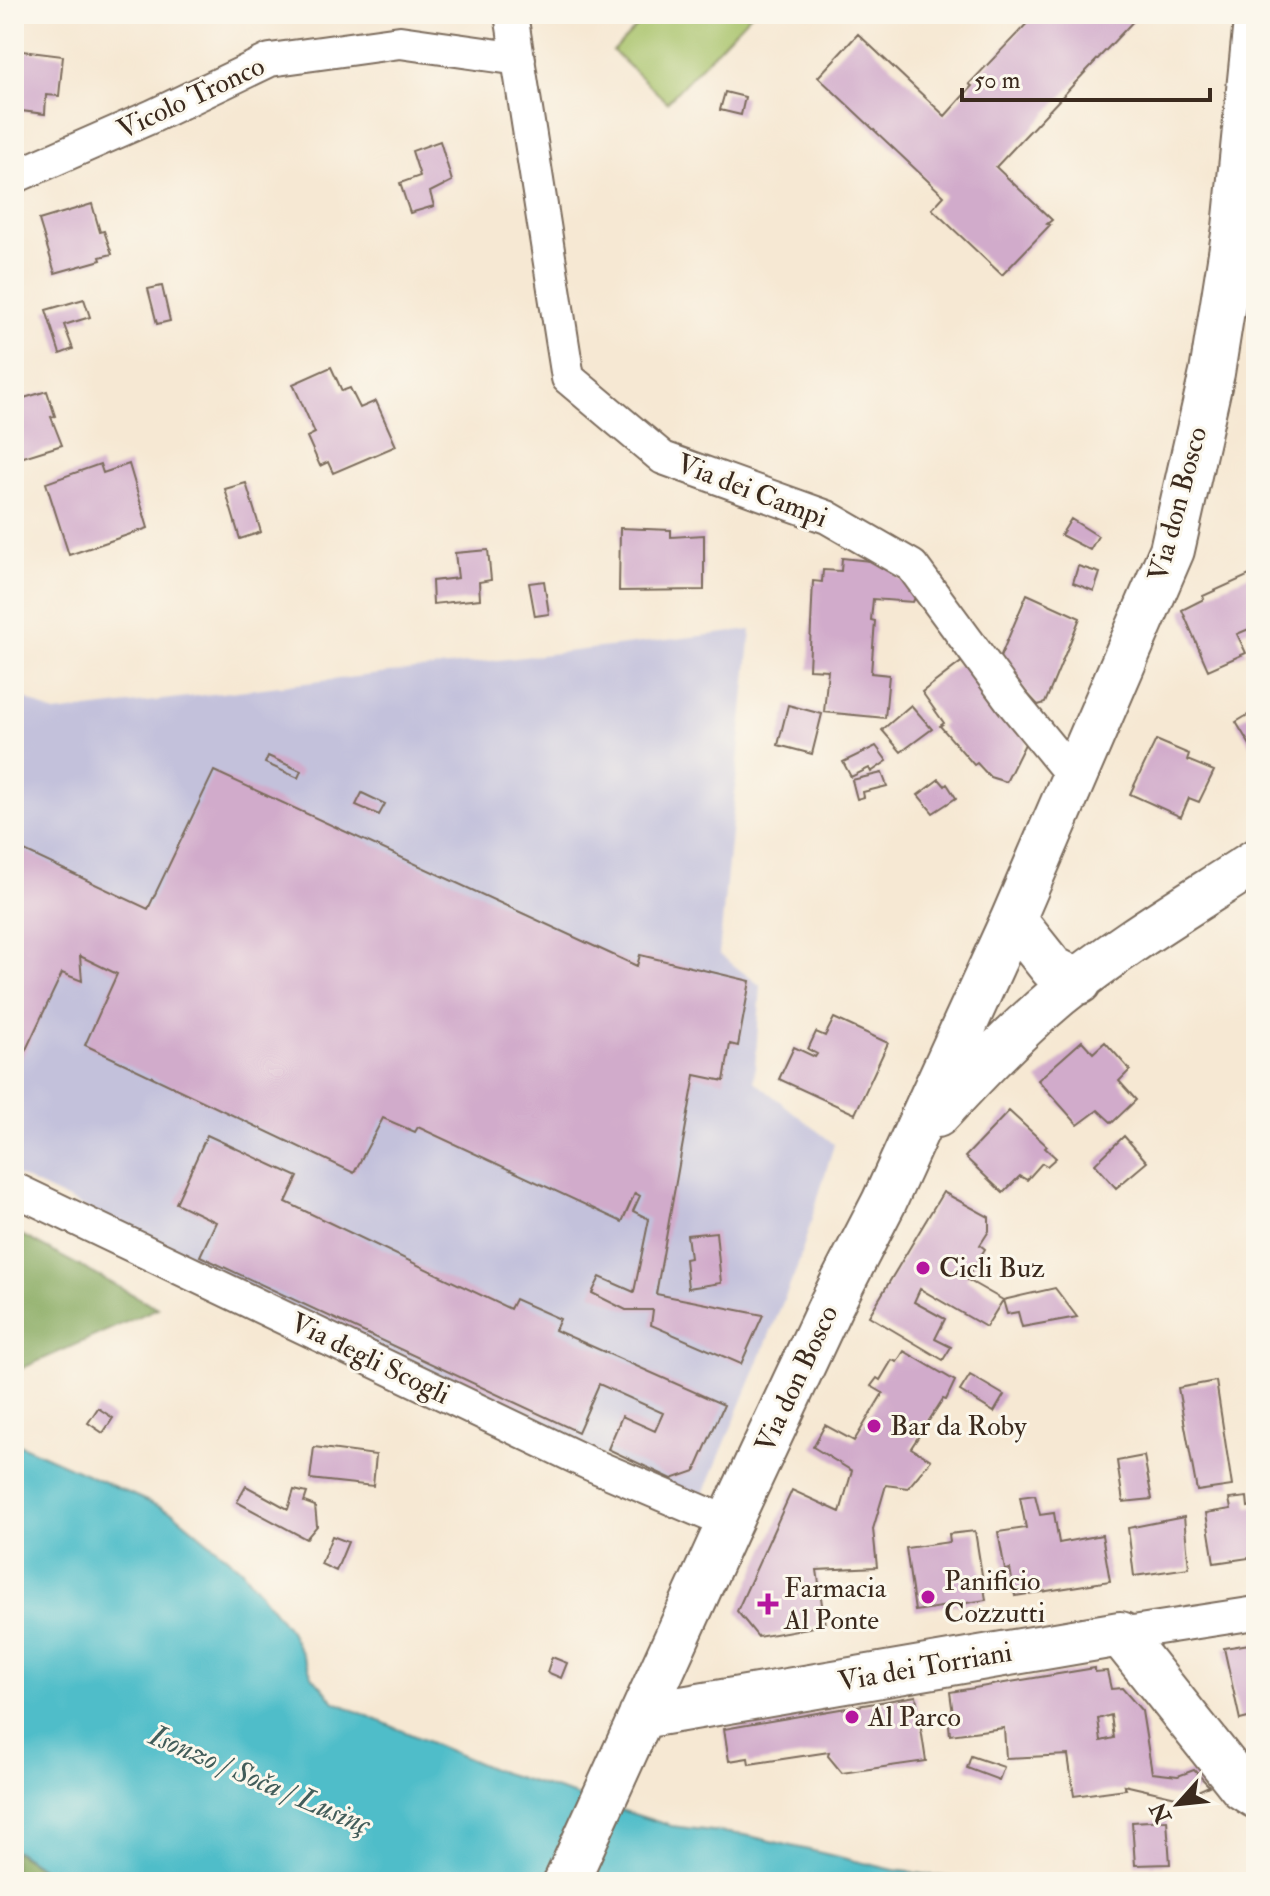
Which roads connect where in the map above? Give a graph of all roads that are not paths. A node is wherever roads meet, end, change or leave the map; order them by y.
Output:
1 (511, 14) edge
2 (1256, 21) edge
3 (519, 59) junction
4 (14, 177) edge
5 (1079, 771) junction
6 (1256, 861) edge
7 (1013, 919) junction
8 (1079, 982) junction
9 (969, 1054) junction
10 (14, 1189) edge
11 (729, 1523) junction
12 (1256, 1613) edge
13 (1120, 1634) junction
14 (641, 1716) junction
15 (1256, 1796) edge
16 (566, 1882) edge

1 - 3 street, Via dei Campi
2 - 5 street, Via don Bosco
3 - 4 street, Vicolo Tronco
3 - 5 street, Via dei Campi
5 - 7 street, Via don Bosco
6 - 8 street
7 - 8 street
7 - 9 street, Via don Bosco
8 - 9 street
9 - 11 street, Via don Bosco
10 - 11 street, Via degli Scogli
11 - 14 street, Via don Bosco
12 - 13 street, Via dei Torriani
13 - 14 street, Via dei Torriani
13 - 15 street
14 - 16 street, Via don Bosco

